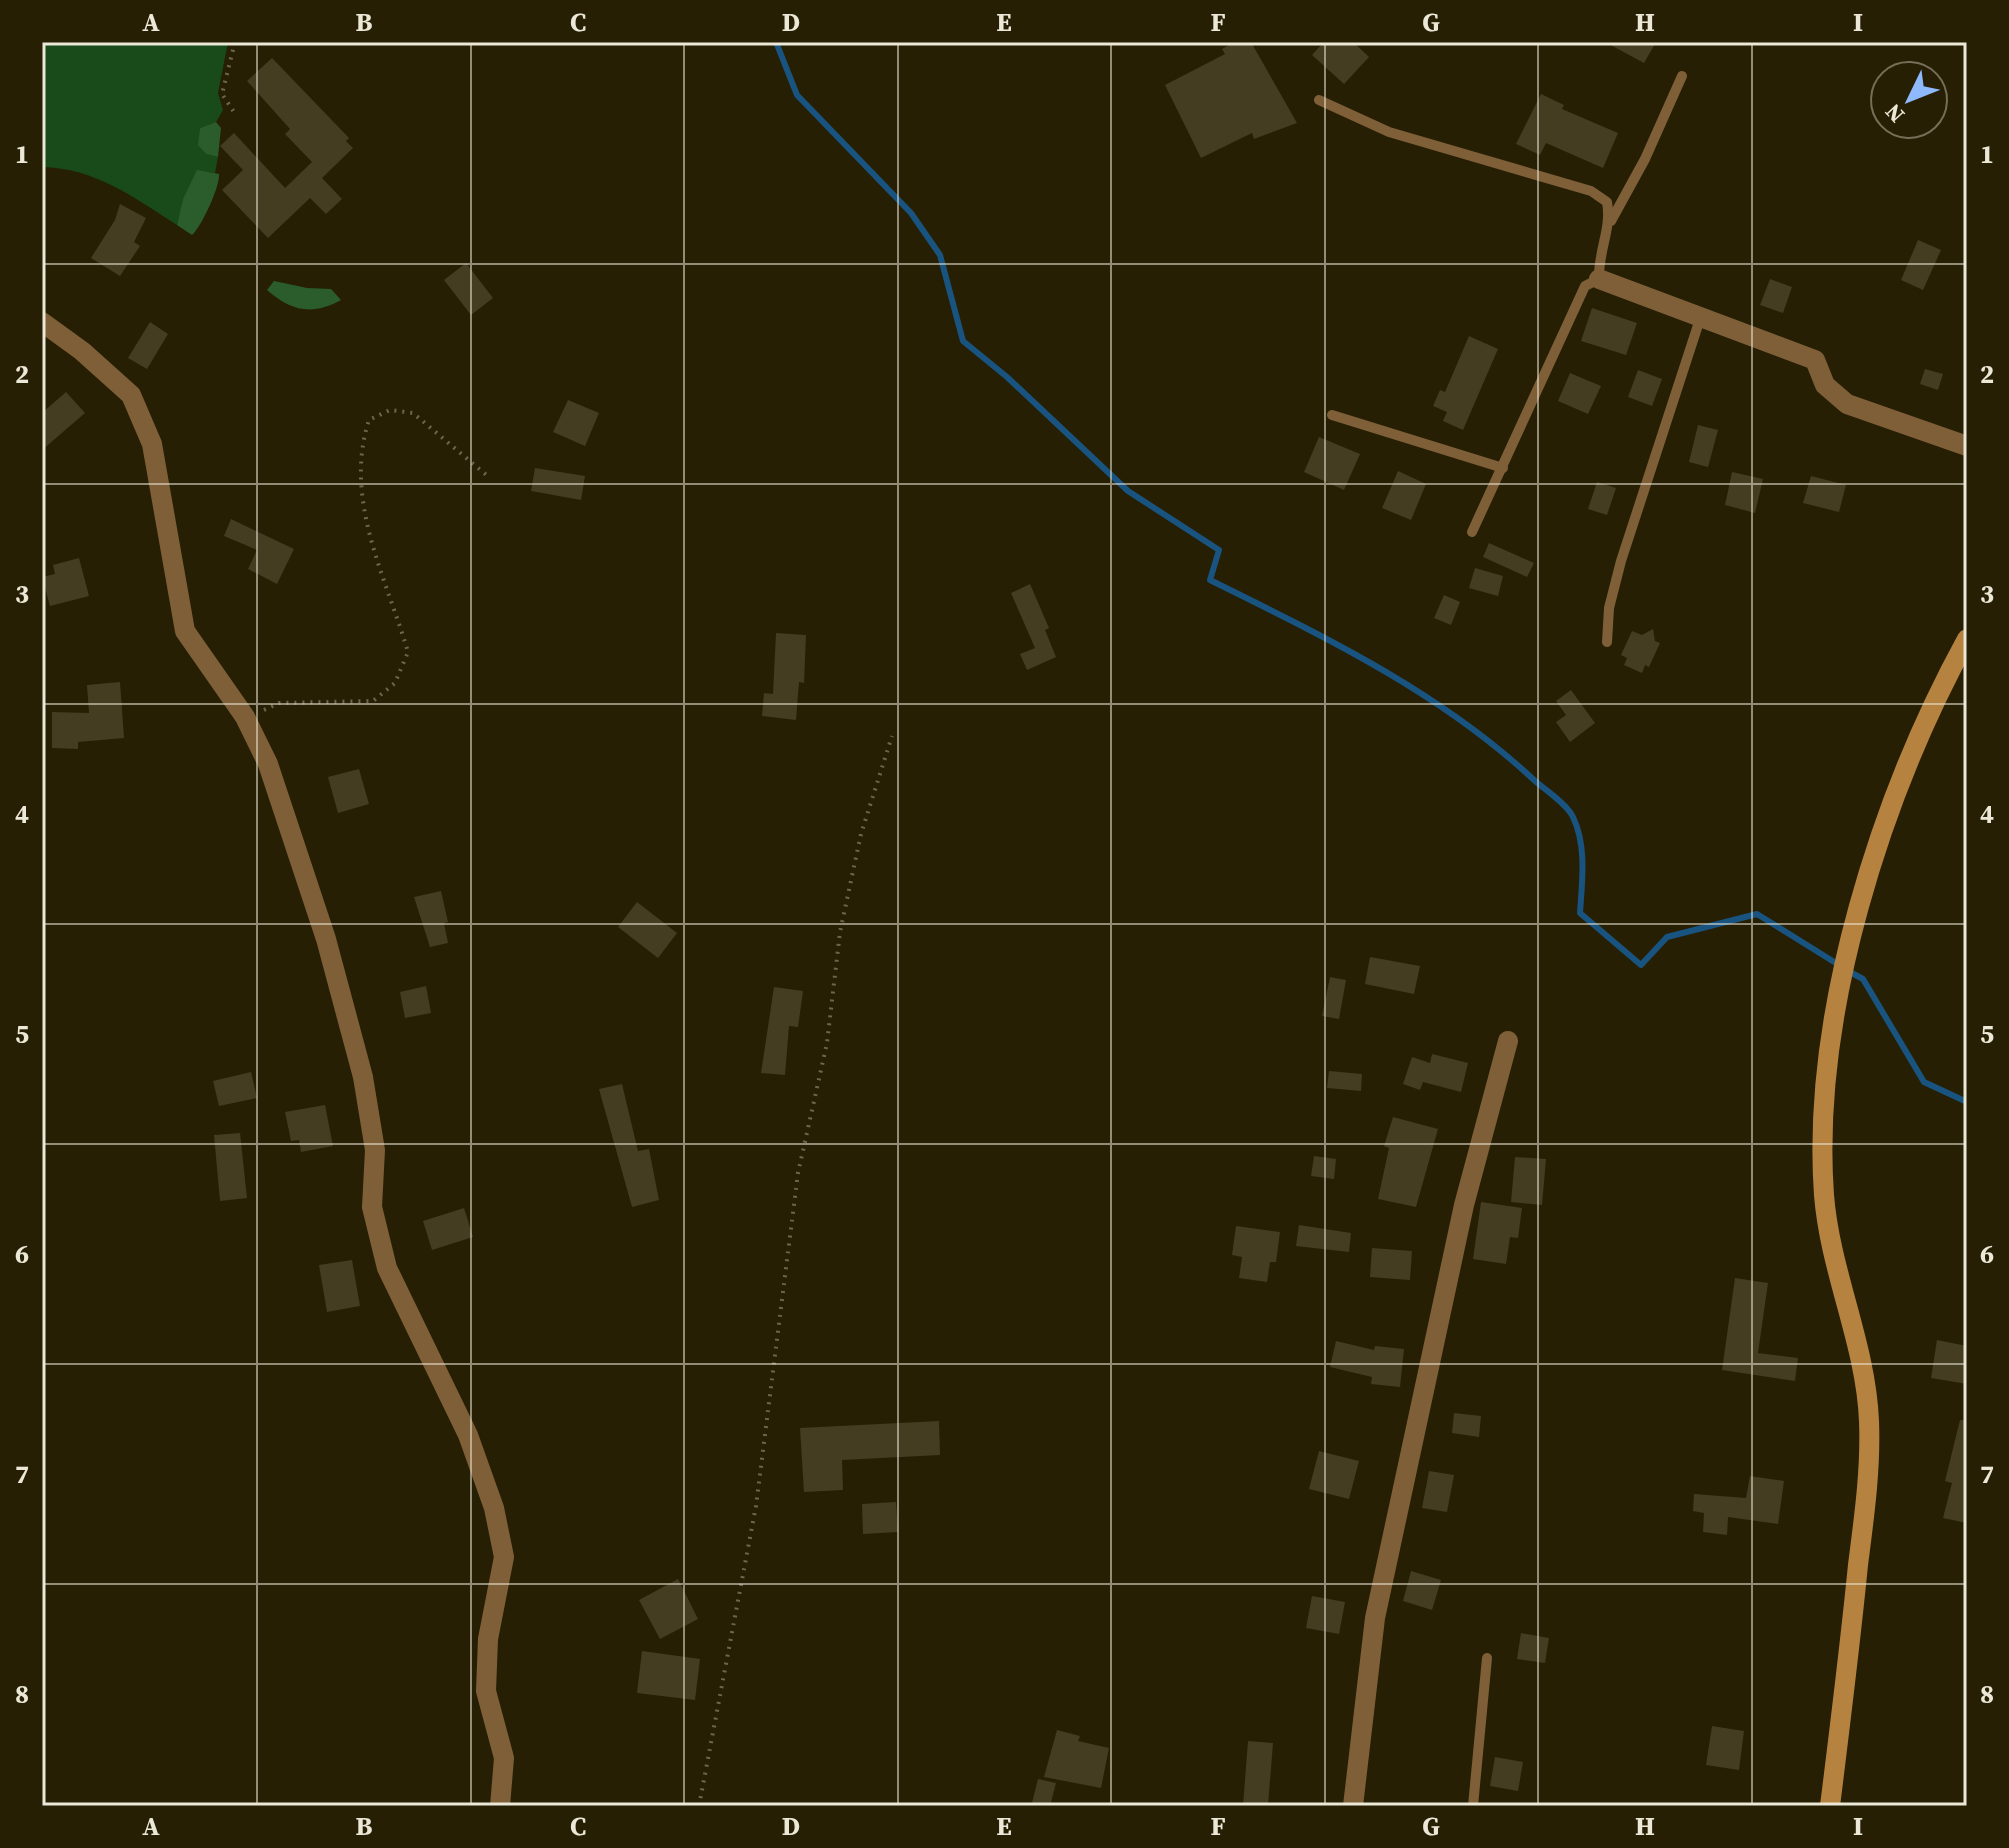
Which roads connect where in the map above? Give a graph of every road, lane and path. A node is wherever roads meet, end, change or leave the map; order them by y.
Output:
1 (235, 42) edge
2 (1682, 76) dead end
3 (1319, 100) dead end
4 (236, 115) dead end
5 (1611, 221) junction
6 (1599, 279) junction
7 (1700, 319) junction
8 (42, 322) edge
9 (1332, 415) dead end
10 (1967, 446) edge
11 (1503, 468) junction
12 (490, 478) dead end
13 (1472, 532) dead end
14 (1967, 639) edge
15 (1607, 642) dead end
16 (245, 717) junction
17 (892, 736) dead end
18 (1508, 1041) dead end
19 (1487, 1658) dead end
20 (500, 1806) edge
21 (699, 1806) edge
22 (1353, 1806) edge
23 (1473, 1806) edge
24 (1830, 1806) edge

1 - 4 path
2 - 5 lane
3 - 5 lane
5 - 6 lane
6 - 7 street
6 - 11 lane
7 - 10 street
7 - 15 lane
8 - 16 street
9 - 11 lane
11 - 13 lane
12 - 16 path
14 - 24 main road
16 - 20 street
17 - 21 path
18 - 22 street
19 - 23 lane

